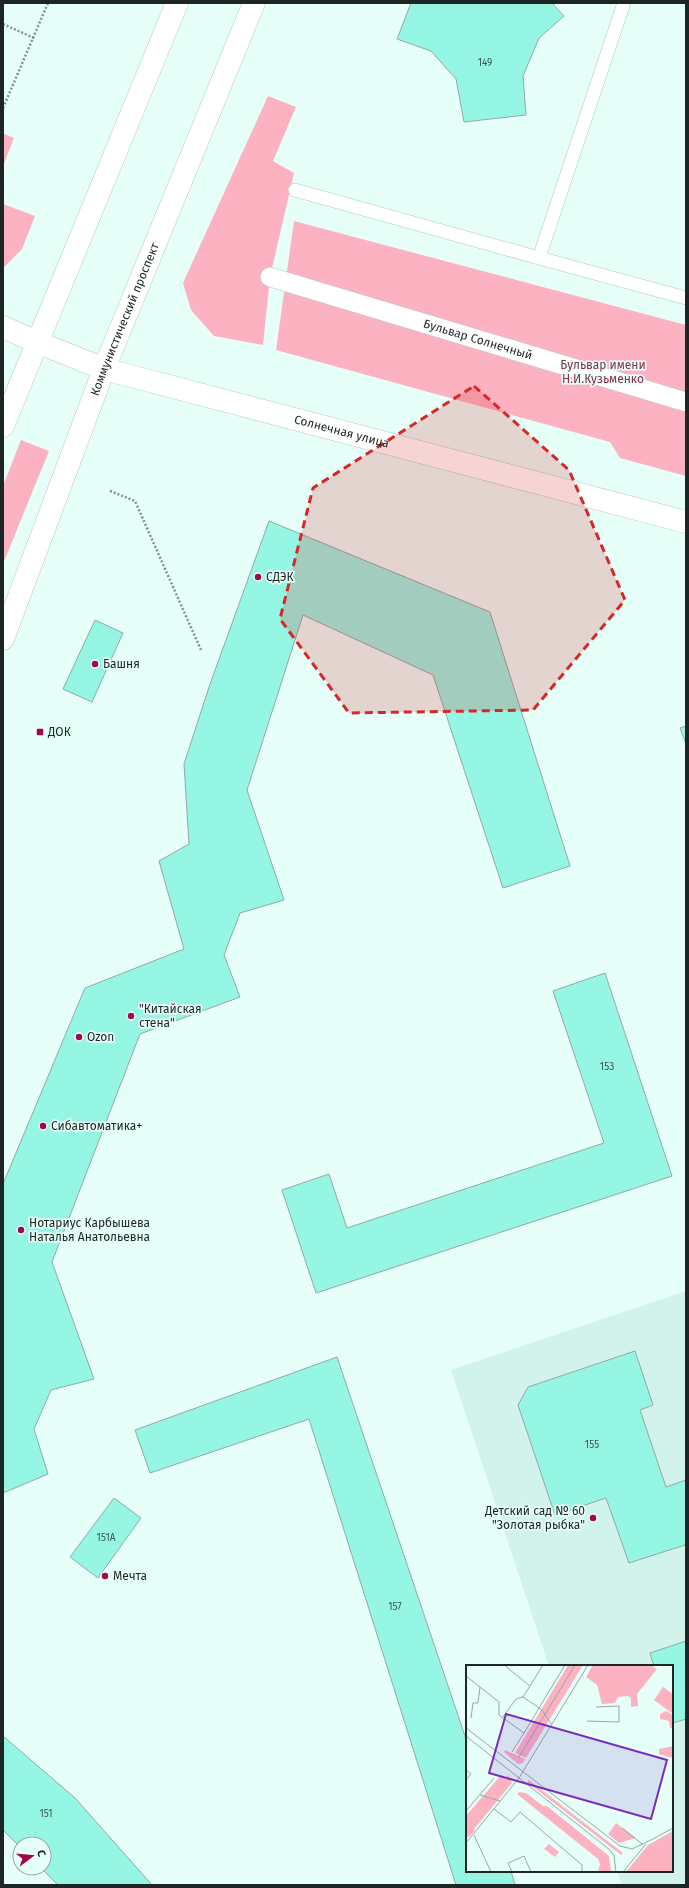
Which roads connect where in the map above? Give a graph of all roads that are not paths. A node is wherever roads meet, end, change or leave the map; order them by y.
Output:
1 (177, 3) edge
2 (254, 3) edge
3 (624, 3) edge
4 (295, 190) dead end
5 (539, 258) junction
6 (270, 277) dead end
7 (686, 298) edge
8 (3, 327) edge
9 (37, 342) junction
10 (104, 369) junction
11 (686, 402) edge
12 (3, 426) edge
13 (686, 522) edge
14 (3, 639) edge

1 - 9 main road
2 - 10 main road, Коммунистический проспект
3 - 5 lane
4 - 5 lane
5 - 7 lane
6 - 11 street, Бульвар Солнечный
8 - 9 main road, Солнечная улица
9 - 10 main road, Солнечная улица
9 - 12 main road
10 - 13 main road, Солнечная улица
10 - 14 main road, Коммунистический проспект

